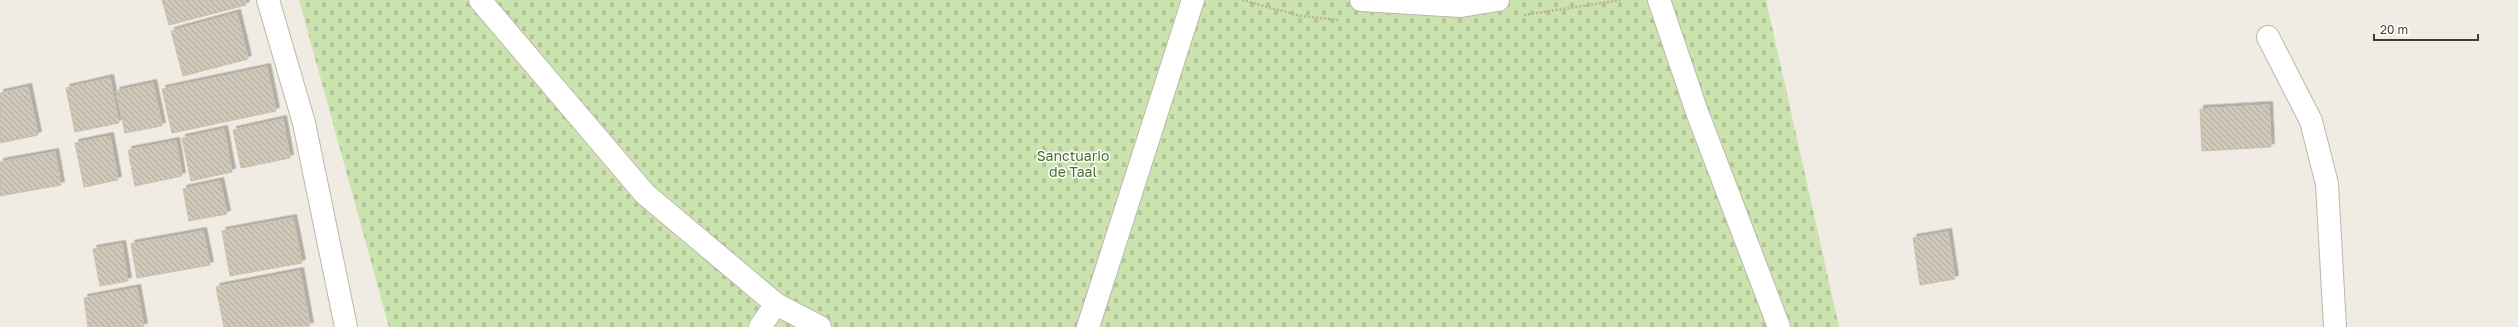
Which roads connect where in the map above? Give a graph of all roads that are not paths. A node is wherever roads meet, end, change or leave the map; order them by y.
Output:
1 (268, 0) edge
2 (480, 0) edge
3 (1193, 0) edge
4 (1361, 0) edge
5 (1498, 0) edge
6 (1659, 0) edge
7 (2268, 37) dead end
8 (776, 304) junction
9 (346, 327) edge
10 (760, 327) edge
11 (820, 327) edge
12 (1088, 327) edge
13 (1779, 327) edge
14 (2334, 327) edge

1 - 9 street
2 - 8 street
3 - 12 street
4 - 5 street
6 - 13 street
7 - 14 street
8 - 10 street
8 - 11 street

